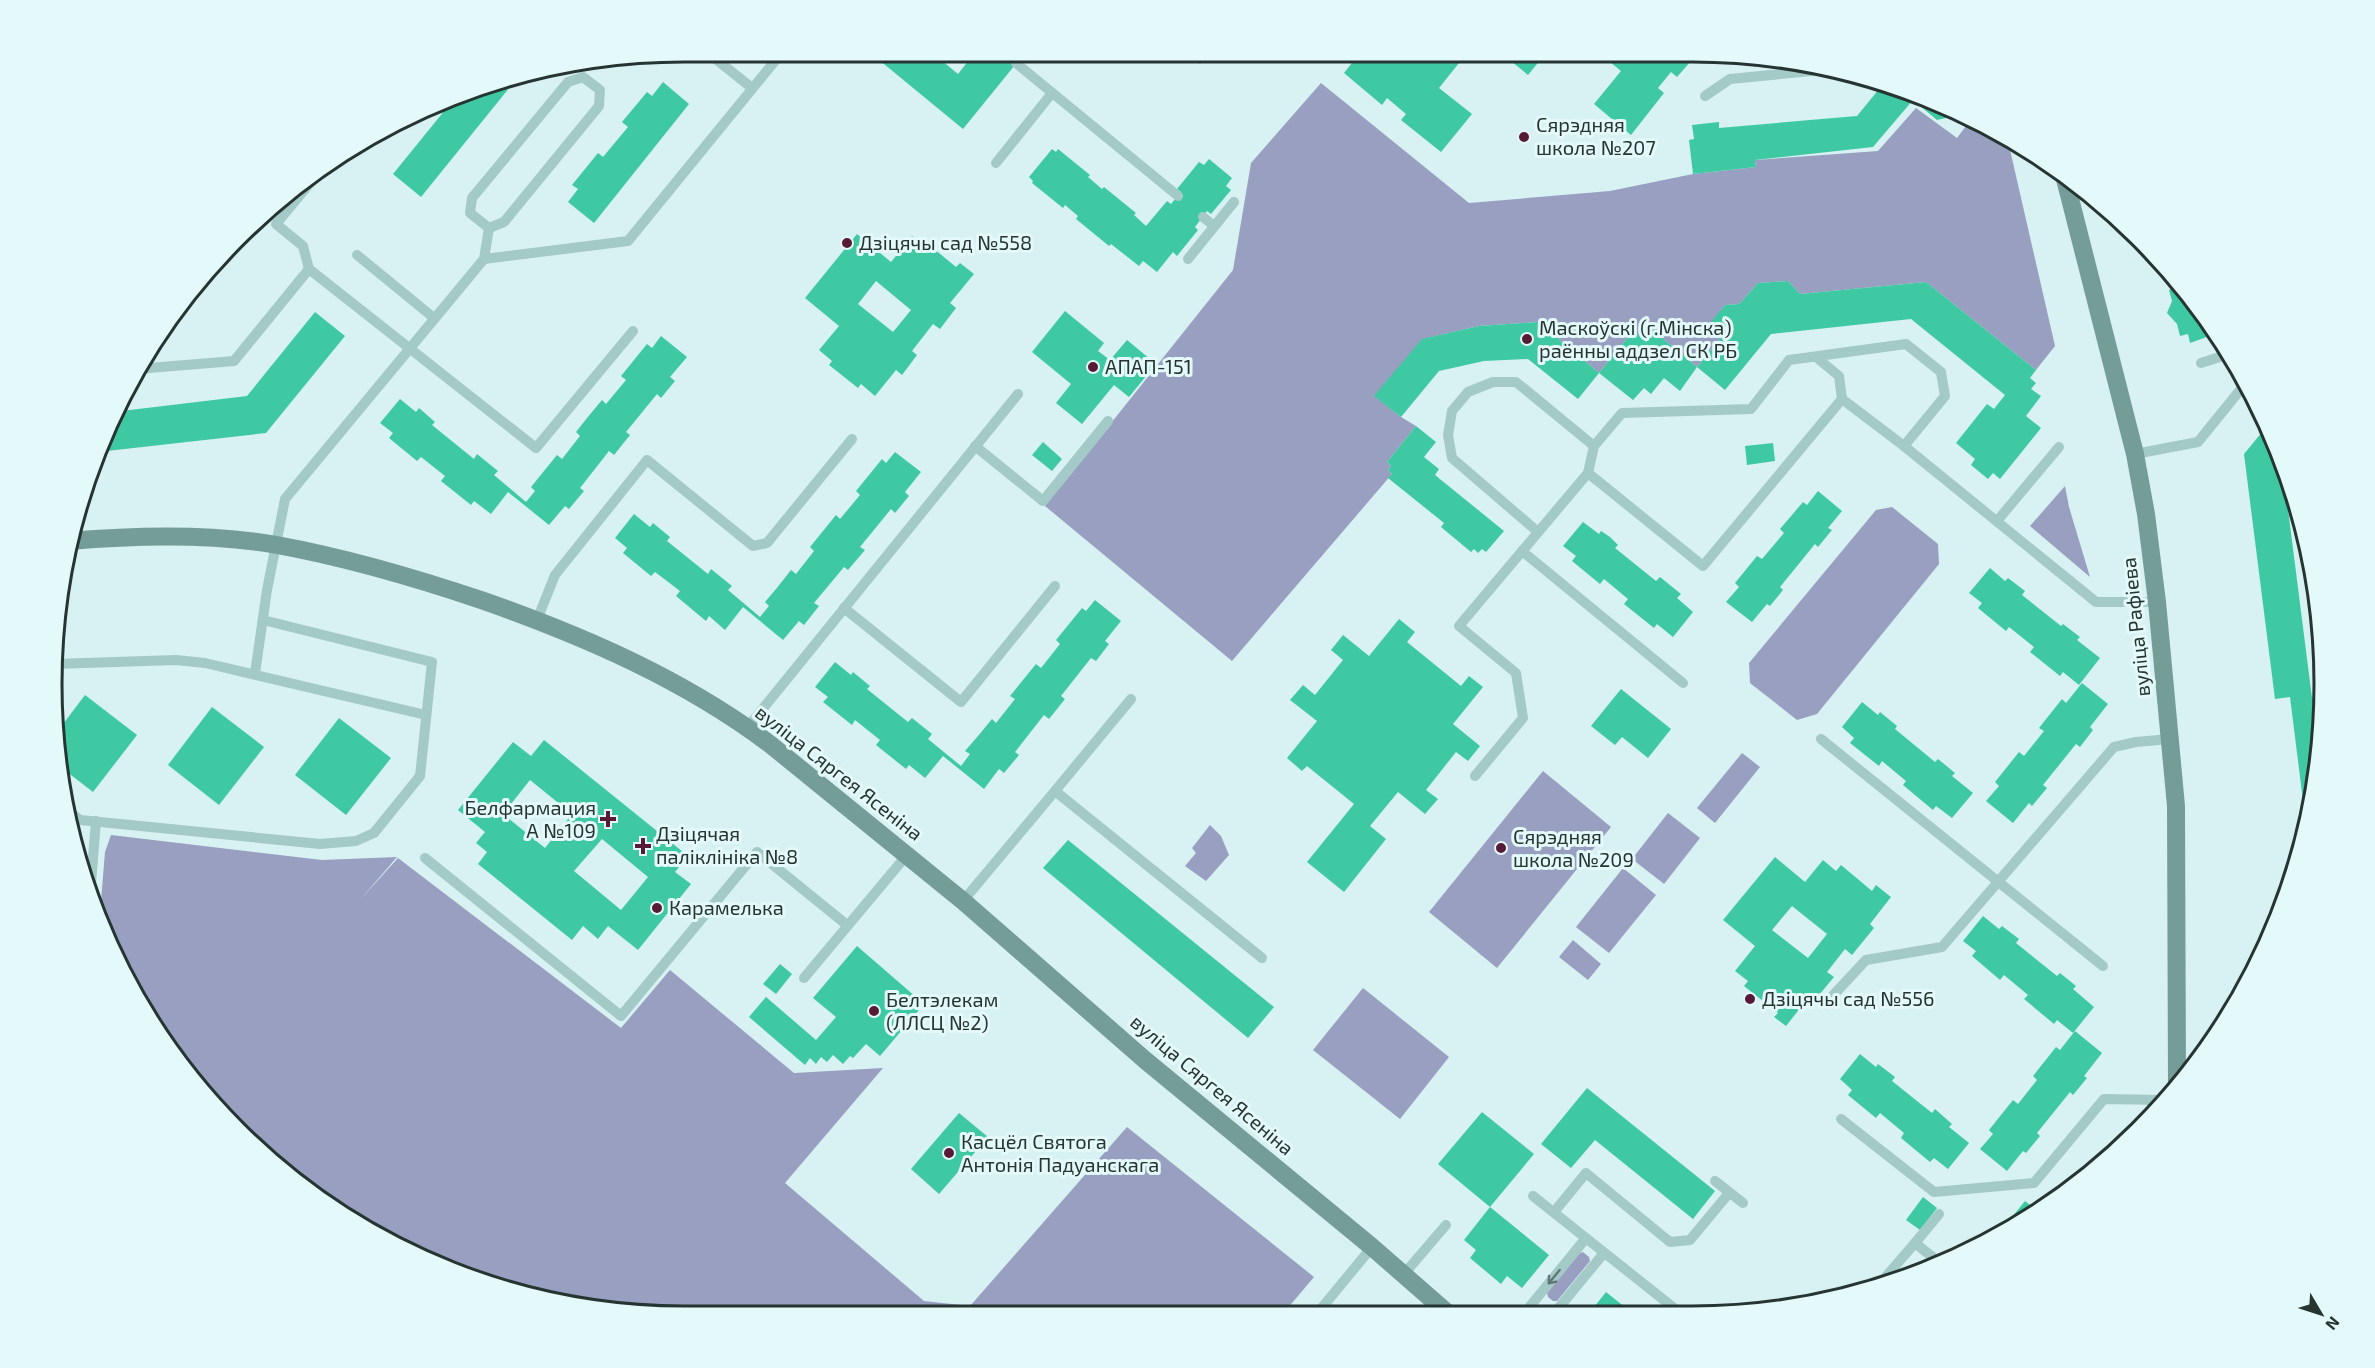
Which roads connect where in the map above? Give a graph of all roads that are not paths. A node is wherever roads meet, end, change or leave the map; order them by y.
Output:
1 (720, 62) edge
2 (774, 62) edge
3 (1016, 63) dead end
4 (1804, 72) edge
5 (752, 88) junction
6 (1052, 93) junction
7 (1705, 96) dead end
8 (996, 164) dead end
9 (2067, 188) edge
10 (302, 192) edge
11 (1178, 196) dead end
12 (1234, 202) dead end
13 (1203, 217) dead end
14 (1214, 226) junction
15 (489, 228) junction
16 (357, 255) dead end
17 (484, 259) junction
18 (1188, 259) dead end
19 (309, 269) junction
20 (434, 318) junction
21 (633, 331) dead end
22 (409, 350) junction
23 (1816, 357) junction
24 (2220, 357) edge
25 (2201, 363) dead end
26 (148, 368) edge
27 (2239, 391) edge
28 (1018, 394) dead end
29 (1842, 399) junction
30 (1108, 421) dead end
31 (852, 439) dead end
32 (975, 446) junction
33 (1594, 446) junction
34 (1904, 446) junction
35 (2059, 447) dead end
36 (2135, 454) junction
37 (1588, 472) junction
38 (1997, 521) junction
39 (1538, 532) junction
40 (79, 540) edge
41 (276, 545) junction
42 (1522, 551) junction
43 (1055, 586) dead end
44 (2157, 602) junction
45 (844, 608) junction
46 (263, 620) junction
47 (537, 620) junction
48 (62, 664) edge
49 (255, 674) junction
50 (1683, 683) dead end
51 (1131, 699) dead end
52 (426, 715) junction
53 (748, 728) junction
54 (1821, 739) dead end
55 (2170, 739) junction
56 (1475, 776) dead end
57 (1055, 791) junction
58 (76, 817) edge
59 (96, 821) junction
60 (906, 855) junction
61 (425, 858) dead end
62 (92, 874) edge
63 (1997, 881) junction
64 (963, 901) junction
65 (847, 925) junction
66 (1262, 958) dead end
67 (2103, 966) dead end
68 (804, 978) dead end
69 (1825, 1004) dead end
70 (2177, 1072) edge
71 (2154, 1100) edge
72 (1841, 1119) dead end
73 (1715, 1181) dead end
74 (1729, 1193) junction
75 (1533, 1196) dead end
76 (1743, 1203) dead end
77 (1554, 1212) junction
78 (1939, 1214) dead end
79 (1446, 1225) dead end
80 (1586, 1238) junction
81 (1915, 1243) junction
82 (1372, 1247) junction
83 (1604, 1253) junction
84 (1933, 1257) edge
85 (1404, 1274) junction
86 (1888, 1274) edge
87 (1323, 1306) edge
88 (1440, 1306) edge
89 (1530, 1306) edge
90 (1560, 1306) edge
91 (1671, 1306) edge

1 - 5 lane
2 - 5 lane
3 - 6 lane
4 - 7 lane
5 - 17 lane
6 - 8 lane
6 - 11 lane
9 - 36 main road, вуліца Рафіева
10 - 19 lane
12 - 14 lane
13 - 14 lane
14 - 18 lane
15 - 15 lane
15 - 17 lane
16 - 20 lane
17 - 20 lane
19 - 22 lane
19 - 26 lane
20 - 22 lane
21 - 22 lane
22 - 41 lane
23 - 29 lane
23 - 33 lane
23 - 34 lane
24 - 25 lane
27 - 36 lane
28 - 32 lane
29 - 34 lane
29 - 37 lane
30 - 32 lane
31 - 47 lane
32 - 45 lane
33 - 37 lane
33 - 39 lane
34 - 38 lane
35 - 38 lane
36 - 44 main road, вуліца Рафіева
37 - 39 lane
38 - 44 lane
39 - 42 lane
40 - 41 main road, вуліца Сяргея Ясеніна
41 - 46 lane
41 - 47 main road, вуліца Сяргея Ясеніна
42 - 50 lane
42 - 56 lane
43 - 45 lane
44 - 55 main road, вуліца Рафіева
45 - 53 lane
46 - 49 lane
46 - 52 lane
47 - 53 main road, вуліца Сяргея Ясеніна
48 - 49 lane
49 - 52 lane
51 - 57 lane
52 - 59 lane
53 - 60 main road, вуліца Сяргея Ясеніна
54 - 63 lane
55 - 63 lane
55 - 70 main road, вуліца Рафіева
57 - 64 lane
57 - 66 lane
58 - 59 lane
59 - 62 lane
60 - 64 main road, вуліца Сяргея Ясеніна
60 - 65 lane
61 - 65 lane
63 - 67 lane
63 - 69 lane
64 - 82 main road, вуліца Сяргея Ясеніна
65 - 68 lane
71 - 72 lane
73 - 74 lane
74 - 76 lane
74 - 77 lane
75 - 77 lane
77 - 80 lane
78 - 81 lane
79 - 85 lane
80 - 83 lane
80 -> 89 lane
81 - 84 lane
81 - 86 lane
82 - 85 main road, вуліца Сяргея Ясеніна
82 - 87 lane
83 - 90 lane
83 - 91 lane
85 - 88 main road, вуліца Сяргея Ясеніна

